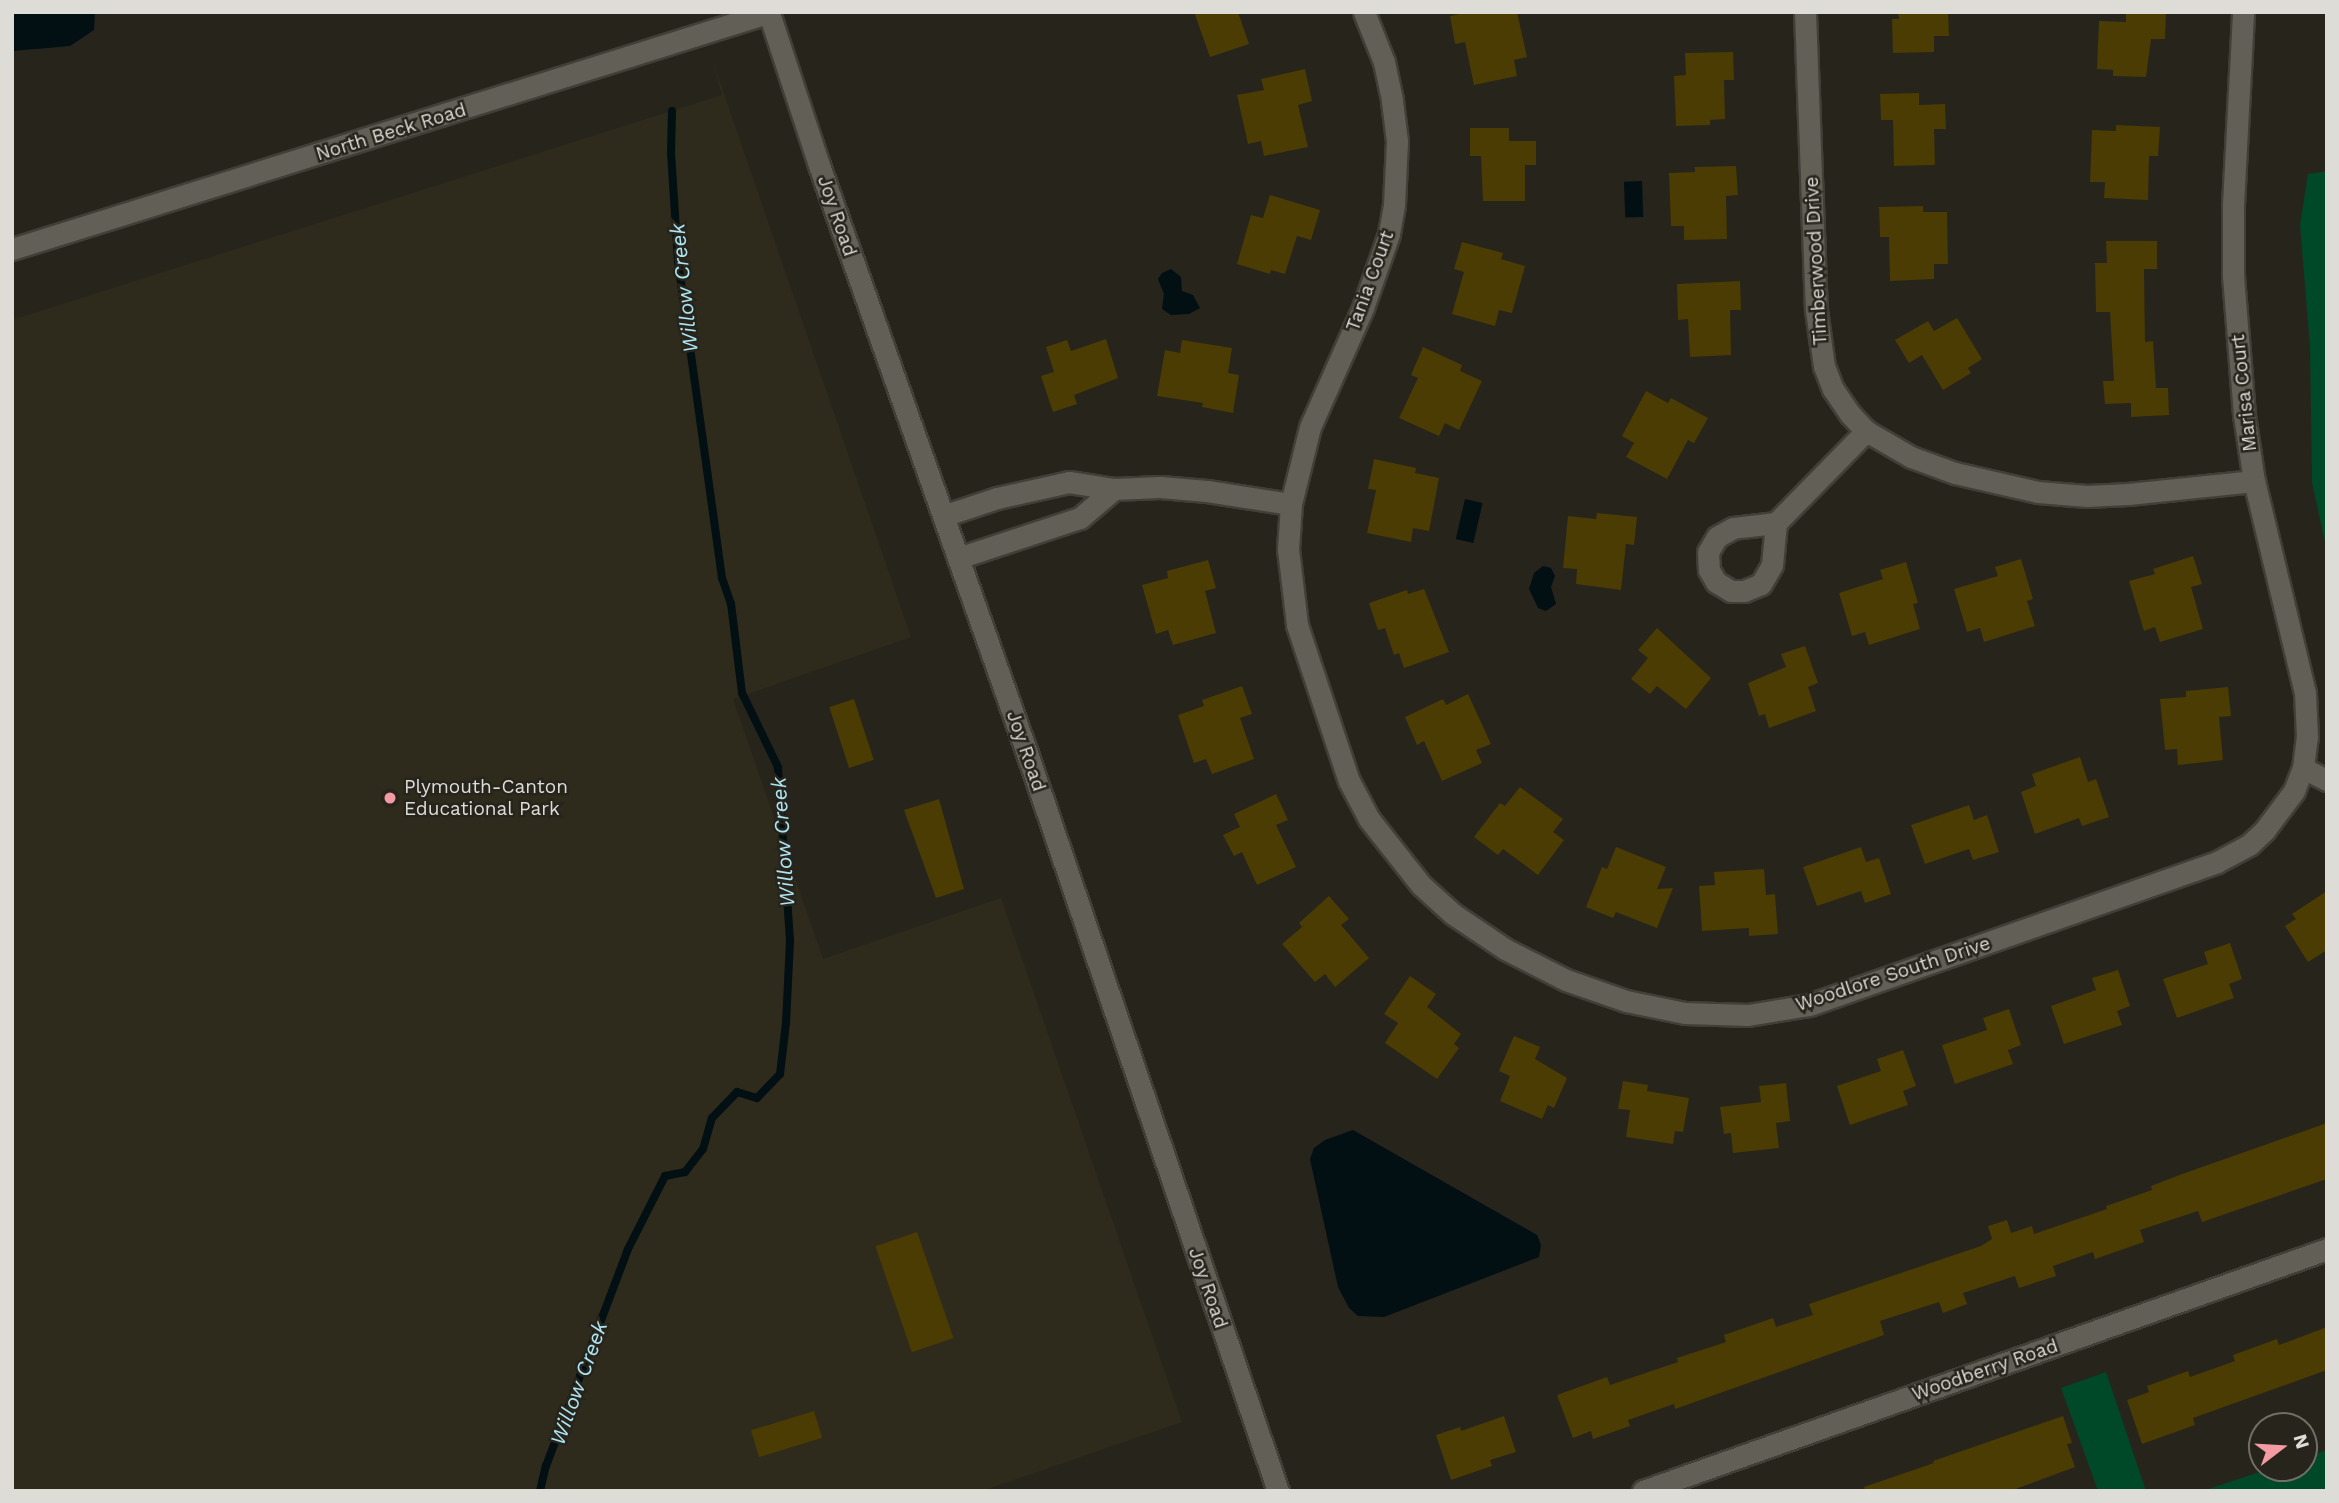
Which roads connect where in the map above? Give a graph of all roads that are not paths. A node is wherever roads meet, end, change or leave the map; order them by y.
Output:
1 (769, 12) edge
2 (1364, 12) edge
3 (1805, 12) edge
4 (2243, 12) edge
5 (12, 250) edge
6 (1866, 431) junction
7 (2254, 481) junction
8 (1114, 489) junction
9 (1291, 503) junction
10 (943, 516) junction
11 (1776, 523) dead end
12 (958, 558) junction
13 (2304, 768) junction
14 (2327, 780) edge
15 (2327, 1249) edge
16 (1278, 1491) edge
17 (1643, 1491) edge

1 - 5 street, North Beck Road
1 - 10 street, Joy Road
2 - 9 street, Tania Court
3 - 6 street, Timberwood Drive
4 - 7 street, Marisa Court
6 - 7 street, Timberwood Drive
6 - 11 street
7 - 13 street, Marisa Court
8 - 9 street
8 - 10 street
8 - 12 street
9 - 13 street, Woodlore South Drive
10 - 12 street, Joy Road
12 - 16 street, Joy Road
13 - 14 street
15 - 17 street, Woodberry Road

